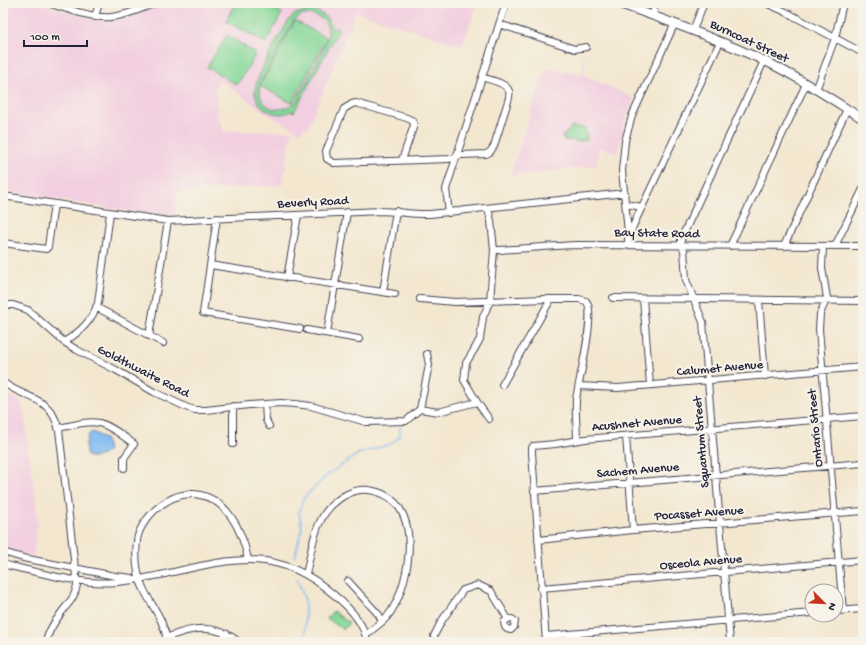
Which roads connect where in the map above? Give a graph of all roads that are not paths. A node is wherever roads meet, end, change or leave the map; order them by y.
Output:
1 (48, 3) edge
2 (99, 3) edge
3 (156, 3) edge
4 (506, 3) edge
5 (617, 3) edge
6 (655, 3) edge
7 (704, 3) edge
8 (766, 3) edge
9 (842, 3) edge
10 (95, 16) junction
11 (653, 16) junction
12 (675, 23) junction
13 (499, 24) junction
14 (693, 30) junction
15 (835, 38) junction
16 (720, 42) junction
17 (586, 47) dead end
18 (863, 53) edge
19 (764, 61) junction
20 (482, 77) junction
21 (806, 84) junction
22 (816, 90) junction
23 (847, 109) junction
24 (863, 119) edge
25 (456, 157) junction
26 (402, 160) junction
27 (863, 189) edge
28 (625, 193) junction
29 (3, 196) edge
30 (54, 204) junction
31 (626, 204) junction
32 (642, 207) junction
33 (488, 208) junction
34 (396, 211) junction
35 (347, 212) junction
36 (110, 213) junction
37 (449, 213) junction
38 (298, 215) junction
39 (217, 218) junction
40 (168, 221) junction
41 (3, 243) edge
42 (628, 245) junction
43 (681, 245) junction
44 (730, 246) junction
45 (784, 246) junction
46 (823, 246) junction
47 (835, 246) junction
48 (863, 246) edge
49 (494, 250) junction
50 (210, 265) junction
51 (287, 278) junction
52 (335, 285) junction
53 (383, 292) junction
54 (395, 294) dead end
55 (613, 298) dead end
56 (420, 299) dead end
57 (551, 299) junction
58 (643, 299) junction
59 (692, 299) junction
60 (759, 300) junction
61 (826, 300) junction
62 (490, 301) junction
63 (863, 301) edge
64 (3, 305) edge
65 (96, 307) junction
66 (327, 333) junction
67 (149, 336) junction
68 (359, 339) dead end
69 (64, 342) junction
70 (163, 343) dead end
71 (427, 354) dead end
72 (863, 368) edge
73 (822, 371) junction
74 (765, 376) junction
75 (708, 381) junction
76 (3, 382) edge
77 (502, 385) dead end
78 (579, 386) junction
79 (650, 386) junction
80 (477, 402) junction
81 (265, 404) junction
82 (234, 406) junction
83 (420, 409) junction
84 (863, 416) edge
85 (490, 418) dead end
86 (827, 419) junction
87 (269, 426) dead end
88 (58, 428) junction
89 (712, 428) junction
90 (626, 436) junction
91 (577, 440) junction
92 (233, 444) dead end
93 (863, 463) edge
94 (830, 466) junction
95 (124, 468) dead end
96 (716, 475) junction
97 (630, 483) junction
98 (534, 491) junction
99 (863, 511) edge
100 (834, 514) junction
101 (720, 524) junction
102 (633, 530) junction
103 (538, 540) junction
104 (3, 552) edge
105 (28, 559) junction
106 (248, 559) junction
107 (863, 560) edge
108 (839, 562) junction
109 (3, 564) edge
110 (75, 568) junction
111 (26, 570) junction
112 (724, 572) junction
113 (306, 574) junction
114 (139, 579) junction
115 (76, 580) junction
116 (348, 581) dead end
117 (839, 583) edge
118 (541, 588) junction
119 (863, 609) edge
120 (844, 611) edge
121 (804, 614) edge
122 (508, 619) dead end
123 (728, 620) junction
124 (382, 622) junction
125 (227, 634) junction
126 (366, 635) junction
127 (546, 639) edge
128 (166, 640) edge
129 (46, 642) edge
130 (220, 642) edge
131 (239, 642) edge
132 (367, 642) edge
133 (435, 642) edge
134 (730, 642) edge

1 - 10 street
2 - 10 street
3 - 10 street
4 - 13 street
5 - 11 main road, Burncoat Street
6 - 11 street
7 - 14 street
8 - 15 street
9 - 15 street
11 - 12 main road, Burncoat Street
12 - 14 main road, Burncoat Street
12 - 28 street
13 - 17 street
13 - 20 street
14 - 16 main road, Burncoat Street
15 - 18 street
15 - 22 street
16 - 19 main road, Burncoat Street
16 - 32 street
19 - 21 main road, Burncoat Street
19 - 43 street
20 - 25 street
20 - 25 street
21 - 22 main road, Burncoat Street
21 - 44 street
22 - 23 main road, Burncoat Street
23 - 24 main road, Burncoat Street
23 - 45 street
25 - 26 street
25 - 37 street
26 - 26 street
27 - 47 street
28 - 31 street
28 - 33 street, Beverly Road
29 - 30 street, Beverly Road
30 - 36 street, Beverly Road
30 - 41 street
31 - 32 street
31 - 42 street
32 - 42 street
33 - 37 street, Beverly Road
33 - 49 street
34 - 35 street, Beverly Road
34 - 37 street, Beverly Road
34 - 53 street
35 - 38 street, Beverly Road
35 - 52 street
36 - 40 street, Beverly Road
36 - 65 street
38 - 39 street, Beverly Road
38 - 51 street
39 - 40 street, Beverly Road
39 - 50 street
40 - 67 street
42 - 43 street, Bay State Road
42 - 49 street, Bay State Road
43 - 44 street, Bay State Road
43 - 59 street, Squantum Street
44 - 45 street, Bay State Road
45 - 46 street, Bay State Road
46 - 47 street, Bay State Road
46 - 61 street, Ontario Street
47 - 48 street, Bay State Road
49 - 62 street
50 - 51 street
50 - 66 street
51 - 52 street
52 - 53 street
52 - 66 street
53 - 54 street
55 - 58 street
56 - 62 street
57 - 62 street
57 - 77 street
57 - 78 street
58 - 59 street
58 - 79 street
59 - 60 street
59 - 75 street, Squantum Street
60 - 61 street
60 - 74 street
61 - 63 street
61 - 73 street, Ontario Street
62 - 80 street
64 - 69 street, Goldthwaite Road
65 - 67 street
65 - 69 street
66 - 68 street
67 - 70 street
69 - 82 street, Goldthwaite Road
71 - 83 street
72 - 73 street, Calumet Avenue
73 - 74 street, Calumet Avenue
73 - 86 street, Ontario Street
74 - 75 street, Calumet Avenue
75 - 79 street, Calumet Avenue
75 - 89 street, Squantum Street
76 - 88 street
78 - 79 street, Calumet Avenue
78 - 91 street
80 - 83 street
80 - 85 street
81 - 82 street, Goldthwaite Road
81 - 83 street, Goldthwaite Road
81 - 87 street
82 - 92 street
84 - 86 street, Acushnet Avenue
86 - 89 street, Acushnet Avenue
86 - 94 street, Ontario Street
88 - 95 street
88 - 110 street
89 - 90 street, Acushnet Avenue
89 - 96 street, Squantum Street
90 - 91 street, Acushnet Avenue
90 - 97 street
91 - 98 street, Acushnet Avenue
93 - 94 street, Sachem Avenue
94 - 96 street, Sachem Avenue
94 - 100 street, Ontario Street
96 - 97 street, Sachem Avenue
96 - 101 street, Squantum Street
97 - 98 street, Sachem Avenue
97 - 102 street
98 - 103 street
99 - 100 street, Pocasset Avenue
100 - 101 street, Pocasset Avenue
100 - 108 street, Ontario Street
101 - 102 street, Pocasset Avenue
101 - 112 street, Squantum Street
102 - 103 street, Pocasset Avenue
103 - 118 street
104 - 105 street
105 - 110 street
105 - 111 street
106 - 113 street
106 - 114 street
106 - 114 street
107 - 108 street, Osceola Avenue
108 - 112 street, Osceola Avenue
108 - 117 street, Ontario Street
109 - 111 street
110 - 114 street
110 - 115 street
111 - 115 street
112 - 118 street, Osceola Avenue
112 - 123 street, Squantum Street
113 - 124 street
113 - 126 street
114 - 115 street
114 - 128 street
115 - 129 street
116 - 124 street
118 - 127 street
119 - 120 street
121 - 123 street
122 - 133 street
123 - 127 street
123 - 134 street, Squantum Street
124 - 126 street
125 - 128 street
125 - 130 street
125 - 131 street
126 - 132 street

